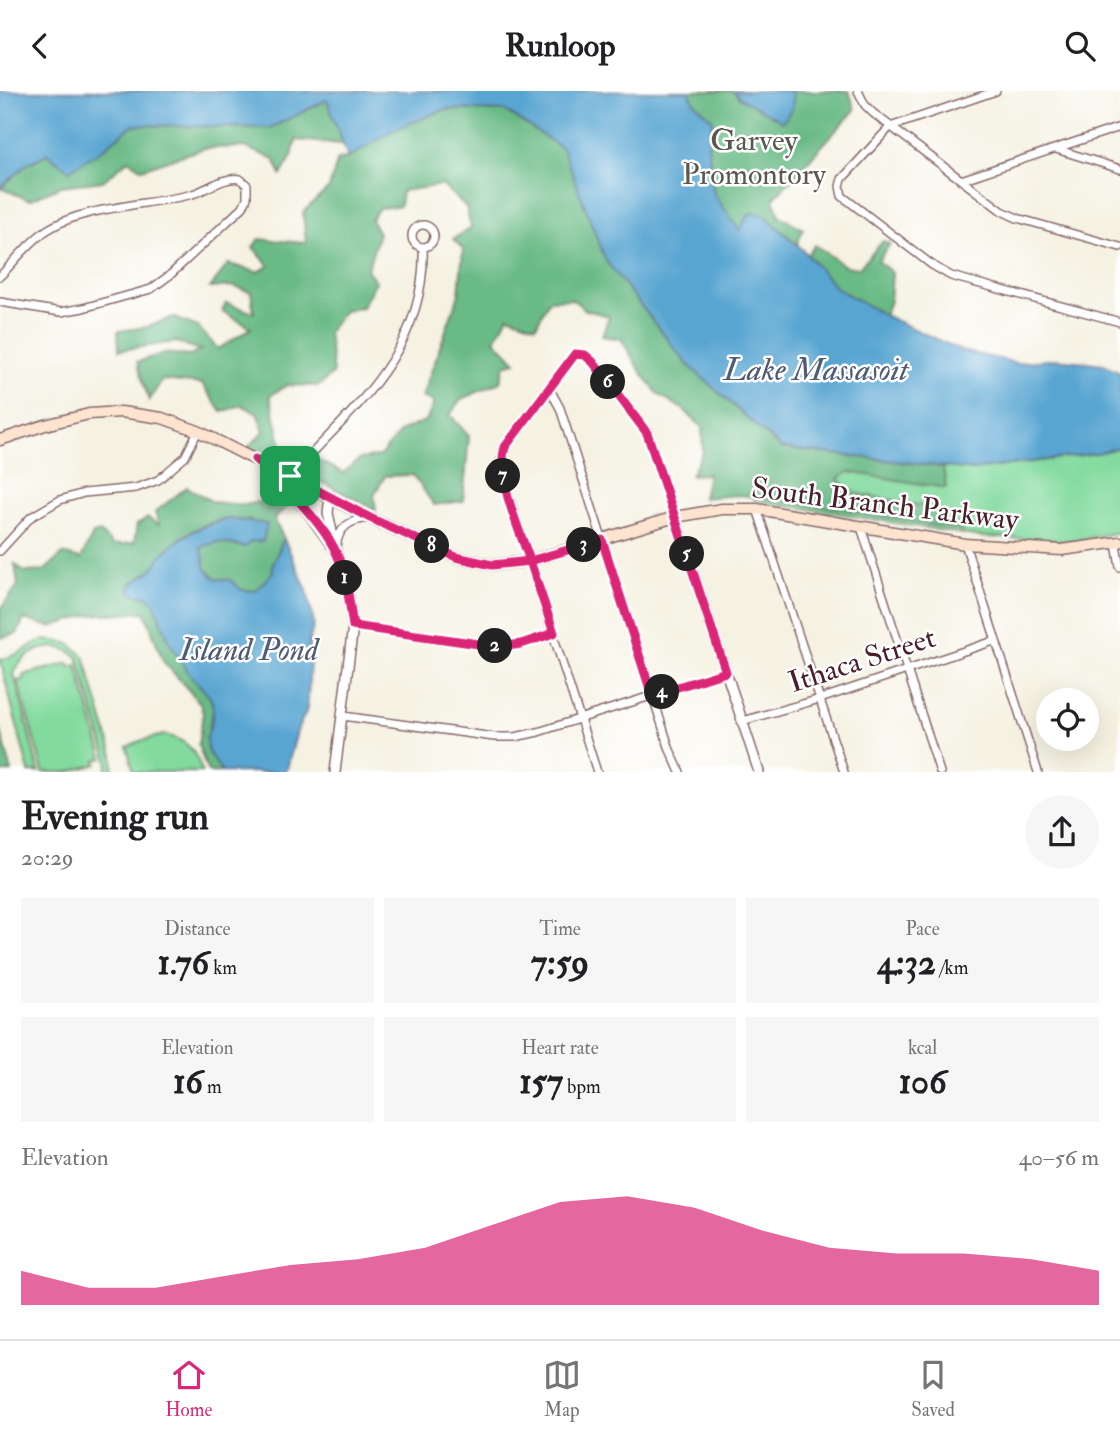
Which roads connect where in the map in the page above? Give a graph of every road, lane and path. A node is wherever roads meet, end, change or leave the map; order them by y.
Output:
1 (858, 91) edge
2 (996, 91) edge
3 (890, 127) junction
4 (1120, 127) edge
5 (1055, 148) junction
6 (1120, 169) edge
7 (961, 180) junction
8 (423, 247) dead end
9 (1120, 247) edge
10 (0, 276) edge
11 (0, 302) edge
12 (1120, 321) edge
13 (549, 388) junction
14 (198, 431) junction
15 (0, 440) edge
16 (255, 459) junction
17 (290, 476) junction
18 (330, 496) junction
19 (757, 509) junction
20 (675, 517) junction
21 (370, 518) junction
22 (861, 527) junction
23 (602, 540) junction
24 (1118, 543) edge
25 (965, 544) junction
26 (0, 551) edge
27 (336, 551) junction
28 (530, 561) junction
29 (1120, 568) edge
30 (353, 626) junction
31 (554, 633) junction
32 (994, 641) junction
33 (907, 670) junction
34 (726, 672) junction
35 (652, 695) junction
36 (820, 699) junction
37 (343, 716) junction
38 (581, 720) junction
39 (742, 721) junction
40 (335, 772) edge
41 (597, 772) edge
42 (680, 772) edge
43 (760, 772) edge
44 (844, 772) edge
45 (940, 772) edge
46 (1038, 772) edge

1 - 3 street
2 - 3 street
3 - 7 street
3 - 12 street
4 - 5 street
5 - 6 street
5 - 7 street
7 - 9 street
8 - 17 street
10 - 11 street
13 - 20 street
13 - 23 street
13 - 28 street
14 - 15 main road, South Branch Parkway
14 - 16 main road, South Branch Parkway
14 - 26 street
16 - 17 main road, South Branch Parkway
16 - 27 main road
17 - 18 main road, South Branch Parkway
18 - 21 main road, South Branch Parkway
18 - 27 street
19 - 20 main road, South Branch Parkway
19 - 22 main road, South Branch Parkway
19 - 36 street
20 - 23 main road, South Branch Parkway
20 - 34 street
21 - 27 street
21 - 28 main road, South Branch Parkway
22 - 25 main road, South Branch Parkway
22 - 33 street
23 - 28 main road, South Branch Parkway
23 - 35 street
24 - 25 main road, South Branch Parkway
24 - 29 street
25 - 32 street
27 - 30 street
28 - 31 street
30 - 31 street
30 - 37 street
31 - 38 street
32 - 33 street, Ithaca Street
32 - 46 street
33 - 36 street, Ithaca Street
33 - 45 street
34 - 35 street
34 - 39 street
35 - 38 street
35 - 42 street
36 - 39 street, Ithaca Street
36 - 44 street
37 - 38 street
37 - 40 street
38 - 41 street
39 - 43 street

